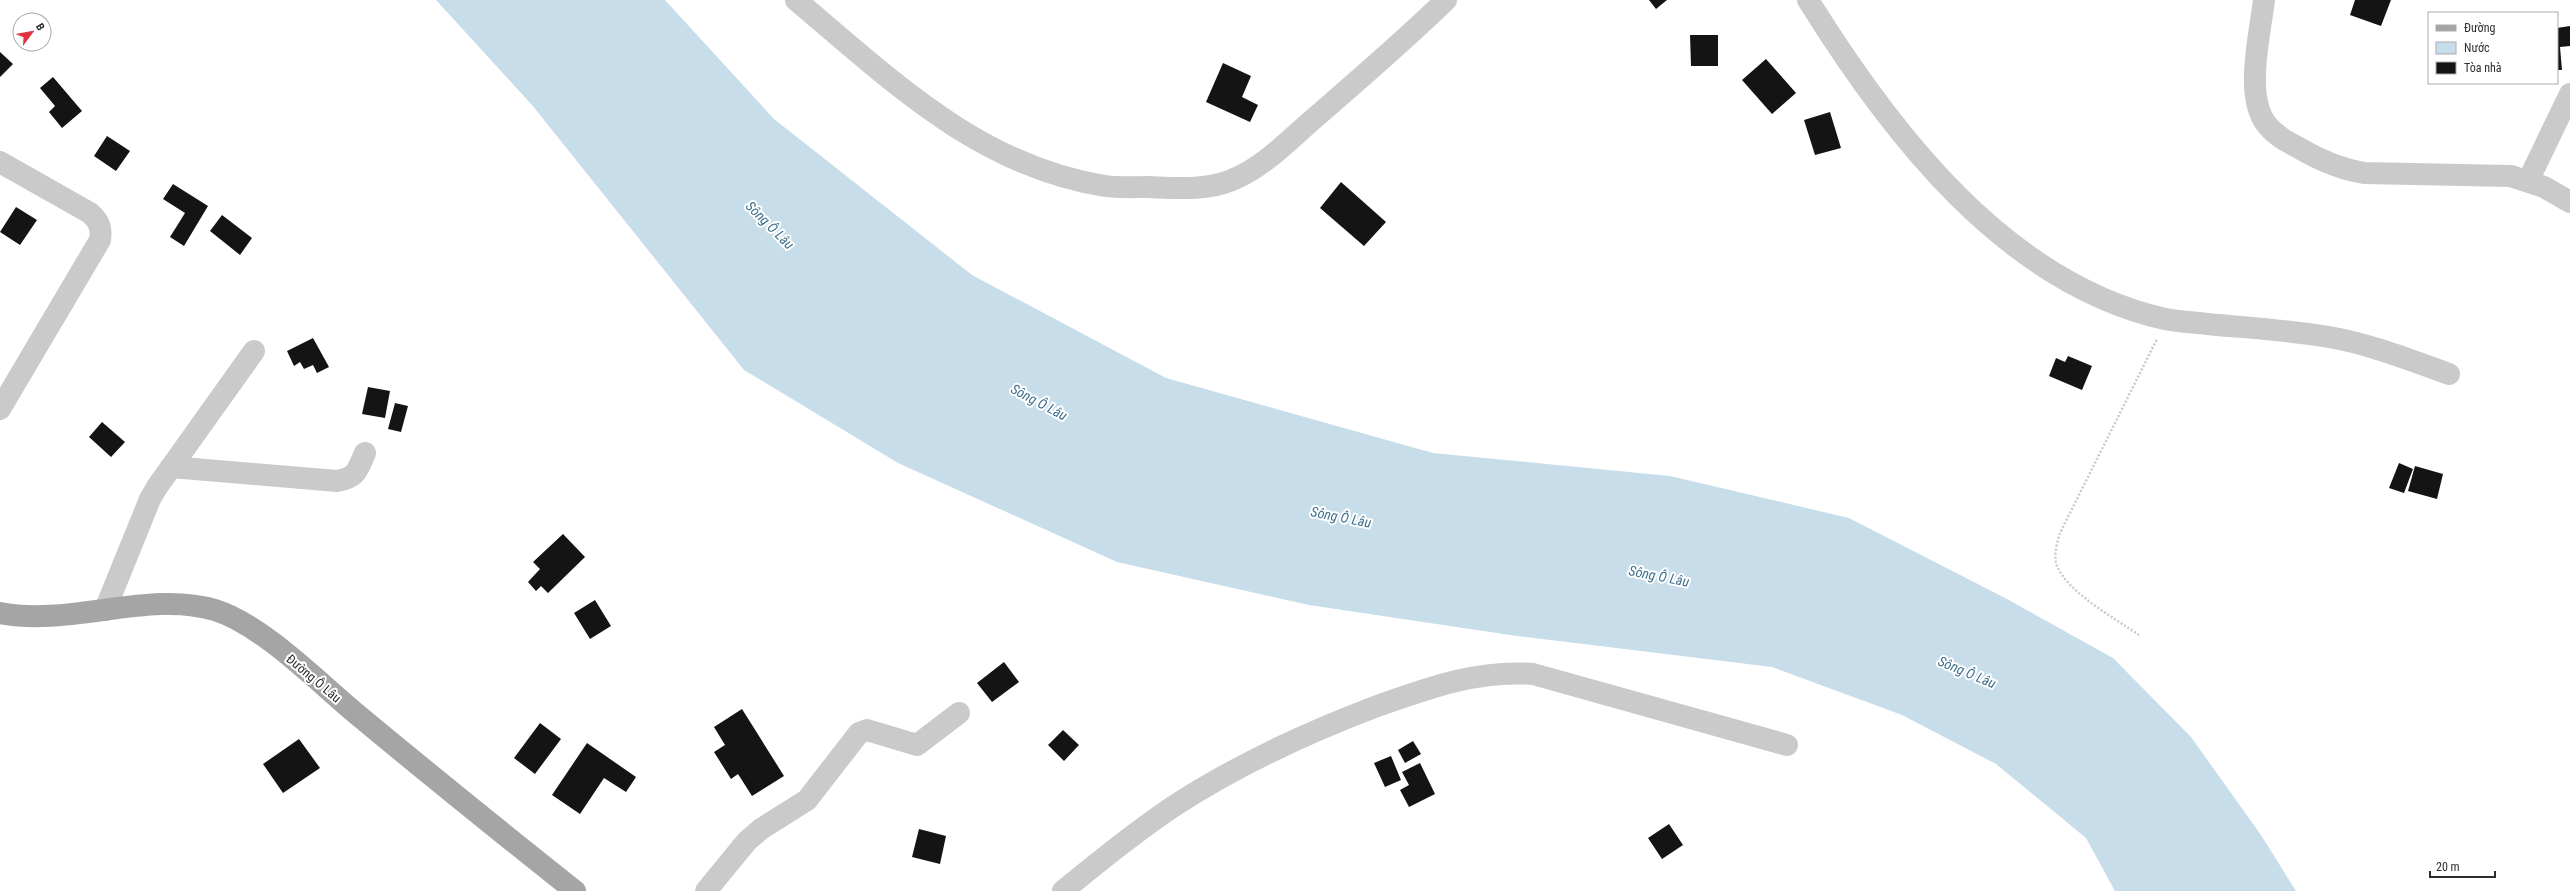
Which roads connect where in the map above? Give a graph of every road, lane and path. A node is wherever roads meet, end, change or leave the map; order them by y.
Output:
1 (796, 0) edge
2 (1446, 0) edge
3 (1808, 0) edge
4 (2264, 0) edge
5 (2570, 94) edge
6 (0, 162) edge
7 (2528, 180) junction
8 (2570, 202) edge
9 (2167, 320) junction
10 (254, 351) dead end
11 (2449, 374) dead end
12 (0, 409) edge
13 (365, 453) dead end
14 (171, 467) junction
15 (105, 610) junction
16 (0, 612) edge
17 (2139, 635) dead end
18 (959, 714) dead end
19 (1787, 745) dead end
20 (575, 891) edge
21 (706, 891) edge
22 (1063, 891) edge

1 - 2 street
3 - 9 street
4 - 7 street
5 - 7 street
6 - 12 street
7 - 8 street
9 - 11 street
9 - 17 path
10 - 14 street
13 - 14 street
14 - 15 street
15 - 16 main road, Đường Ô Lâu
15 - 20 main road, Đường Ô Lâu
18 - 21 street
19 - 22 street

